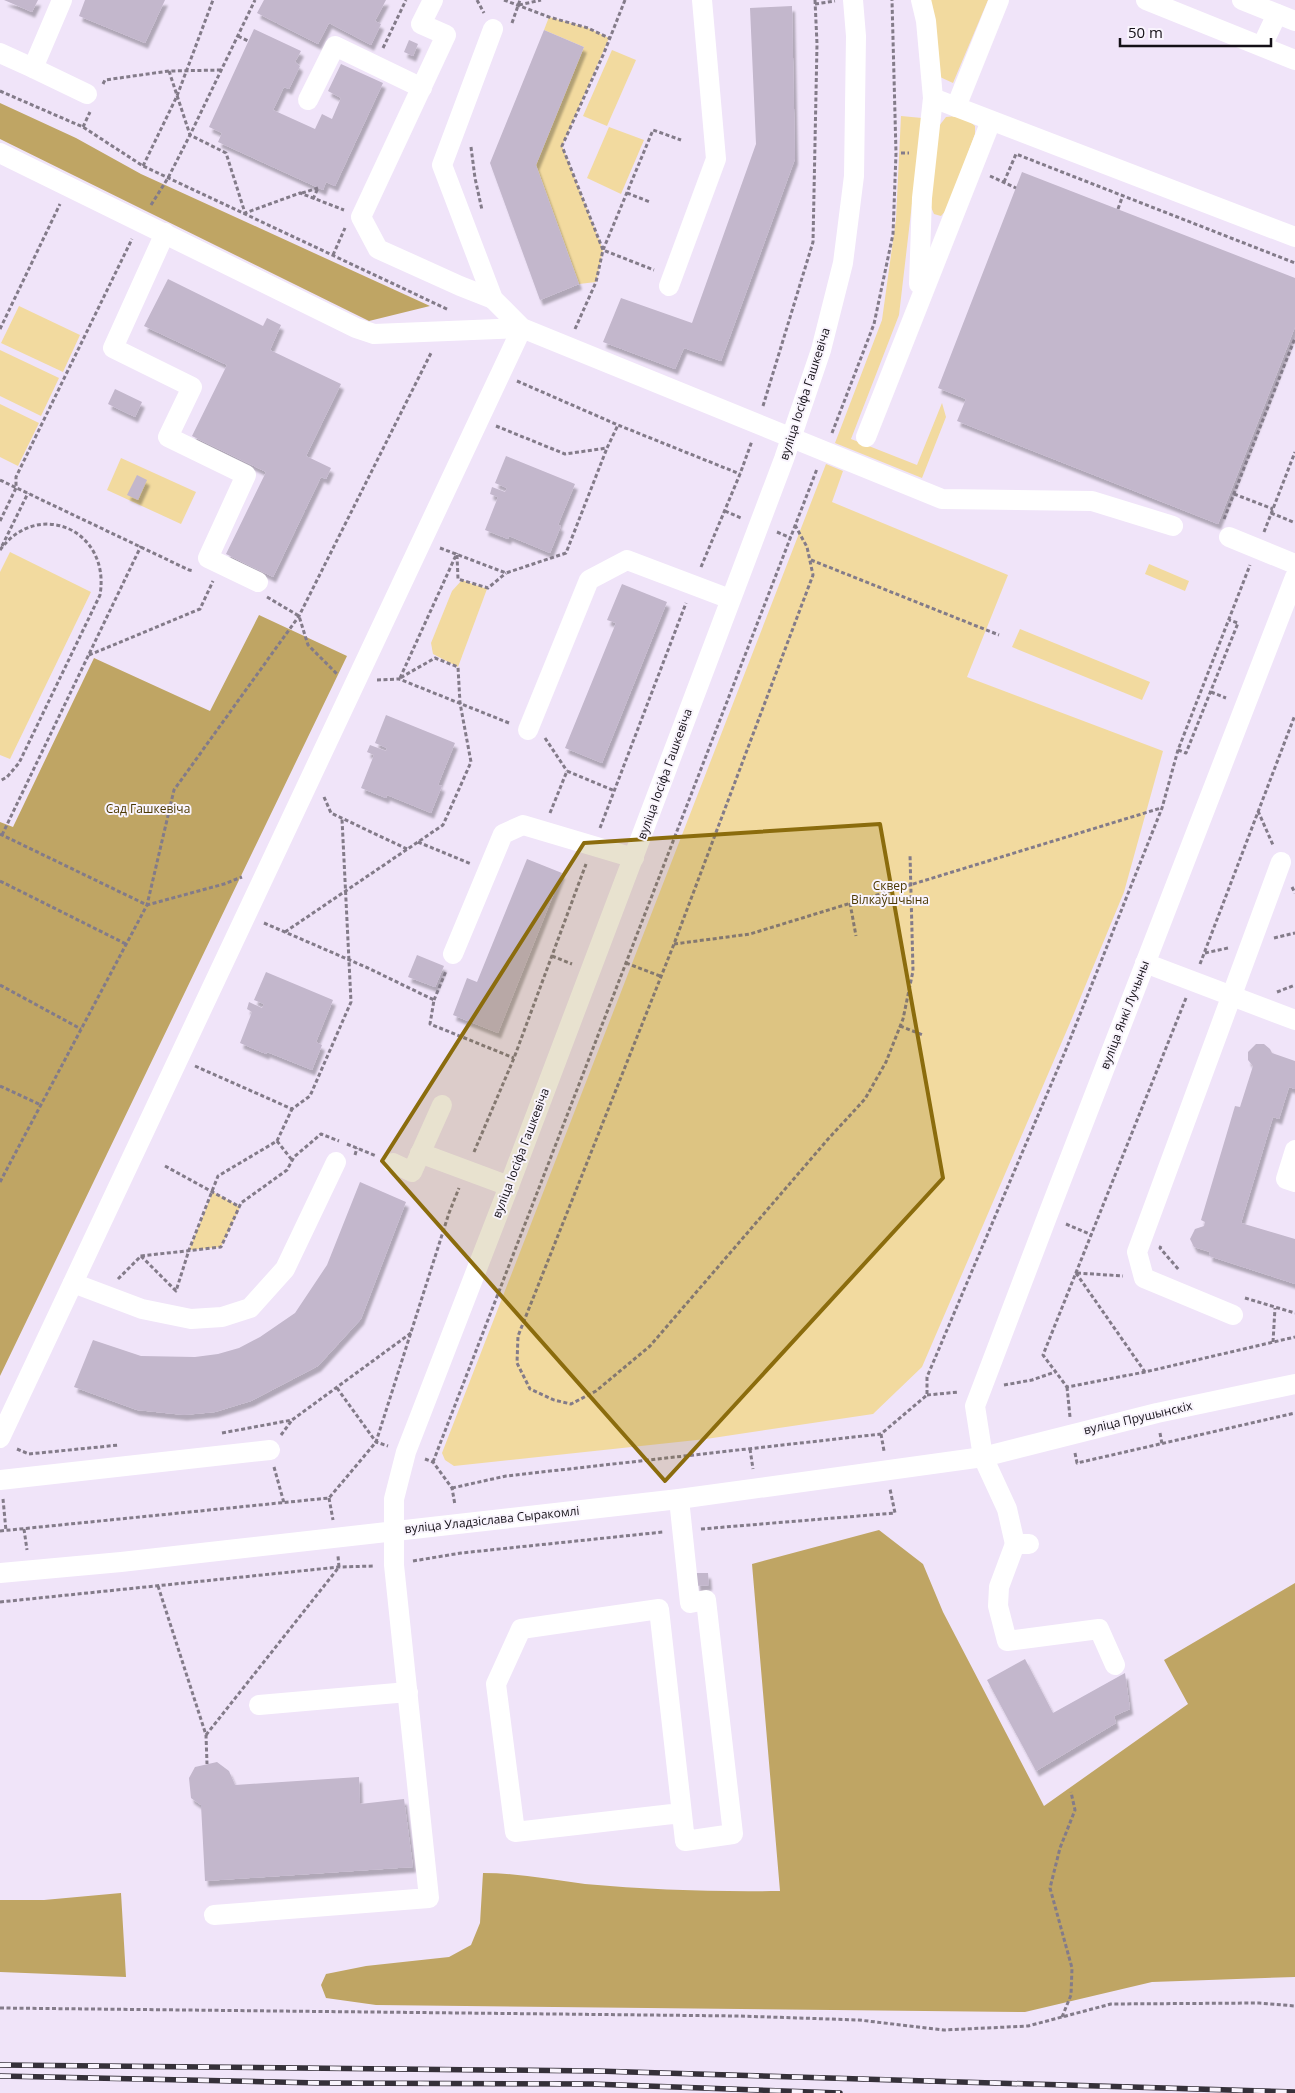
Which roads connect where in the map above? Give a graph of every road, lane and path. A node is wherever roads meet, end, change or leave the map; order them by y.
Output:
1 (62, 0) edge
2 (213, 0) edge
3 (255, 0) edge
4 (406, 0) edge
5 (433, 0) edge
6 (504, 0) edge
7 (520, 0) edge
8 (541, 0) edge
9 (624, 0) edge
10 (702, 0) edge
11 (846, 0) edge
12 (892, 0) edge
13 (921, 0) edge
14 (999, 0) edge
15 (1242, 0) edge
16 (815, 2) edge
17 (1159, 2) edge
18 (518, 5) junction
19 (1286, 18) edge
20 (501, 30) joint
21 (238, 36) junction
22 (610, 38) junction
23 (248, 41) dead end
24 (1262, 46) junction
25 (0, 53) edge
26 (381, 53) dead end
27 (1295, 60) edge
28 (33, 68) junction
29 (187, 69) junction
30 (221, 70) junction
31 (169, 71) junction
32 (105, 80) dead end
33 (422, 88) junction
34 (0, 91) edge
35 (87, 94) dead end
36 (177, 96) junction
37 (932, 98) junction
38 (308, 100) dead end
39 (956, 107) junction
40 (991, 120) junction
41 (190, 135) junction
42 (682, 140) dead end
43 (471, 146) dead end
44 (0, 153) edge
45 (143, 166) junction
46 (168, 178) junction
47 (1004, 182) dead end
48 (68, 188) junction
49 (300, 193) junction
50 (627, 193) junction
51 (1123, 195) junction
52 (313, 199) junction
53 (650, 202) dead end
54 (1118, 209) dead end
55 (352, 212) dead end
56 (245, 213) junction
57 (484, 218) dead end
58 (348, 221) dead end
59 (140, 222) junction
60 (165, 233) junction
61 (1295, 237) edge
62 (603, 250) junction
63 (333, 255) junction
64 (1295, 263) edge
65 (671, 282) joint
66 (460, 286) junction
67 (494, 299) junction
68 (919, 300) junction
69 (450, 310) junction
70 (522, 328) junction
71 (0, 329) edge
72 (442, 331) junction
73 (574, 331) dead end
74 (1295, 338) edge
75 (500, 374) junction
76 (479, 419) junction
77 (758, 424) junction
78 (618, 425) junction
79 (866, 437) dead end
80 (792, 438) junction
81 (607, 448) junction
82 (825, 451) junction
83 (1295, 452) edge
84 (740, 474) junction
85 (0, 480) edge
86 (16, 488) junction
87 (28, 493) junction
88 (1234, 494) junction
89 (1272, 511) junction
90 (0, 520) edge
91 (1293, 522) dead end
92 (795, 525) junction
93 (1173, 526) dead end
94 (1226, 529) joint
95 (421, 542) junction
96 (141, 546) junction
97 (1257, 548) junction
98 (0, 549) edge
99 (457, 553) junction
100 (810, 560) junction
101 (1295, 564) edge
102 (189, 570) dead end
103 (506, 573) junction
104 (1295, 577) edge
105 (213, 581) dead end
106 (258, 582) dead end
107 (693, 585) junction
108 (730, 599) junction
109 (299, 616) junction
110 (1229, 620) junction
111 (1000, 635) dead end
112 (88, 655) junction
113 (338, 675) dead end
114 (399, 679) junction
115 (460, 703) junction
116 (528, 730) junction
117 (1178, 750) junction
118 (567, 771) junction
119 (313, 772) junction
120 (0, 781) edge
121 (615, 791) junction
122 (1162, 808) junction
123 (342, 819) junction
124 (544, 830) junction
125 (1, 834) edge
126 (418, 842) junction
127 (593, 844) junction
128 (407, 850) junction
129 (910, 854) dead end
130 (457, 857) dead end
131 (634, 858) junction
132 (1281, 862) dead end
133 (241, 877) dead end
134 (0, 881) edge
135 (911, 885) junction
136 (345, 892) junction
137 (850, 903) junction
138 (147, 904) junction
139 (246, 915) junction
140 (285, 932) junction
141 (856, 936) dead end
142 (126, 944) junction
143 (674, 944) junction
144 (453, 954) joint
145 (348, 960) junction
146 (626, 963) junction
147 (1145, 963) junction
148 (660, 976) junction
149 (1295, 984) edge
150 (0, 985) edge
151 (1231, 995) junction
152 (434, 1000) junction
153 (1252, 1003) junction
154 (1295, 1020) edge
155 (900, 1026) junction
156 (81, 1029) junction
157 (923, 1035) dead end
158 (514, 1058) junction
159 (178, 1059) junction
160 (0, 1086) edge
161 (442, 1104) dead end
162 (41, 1105) junction
163 (292, 1109) junction
164 (277, 1141) junction
165 (357, 1148) dead end
166 (1295, 1150) edge
167 (420, 1153) junction
168 (292, 1160) junction
169 (336, 1162) dead end
170 (393, 1163) dead end
171 (165, 1166) dead end
172 (466, 1170) junction
173 (0, 1182) edge
174 (1295, 1182) edge
175 (509, 1186) junction
176 (213, 1192) junction
177 (240, 1208) junction
178 (1046, 1216) junction
179 (1092, 1235) dead end
180 (1164, 1239) dead end
181 (189, 1250) junction
182 (140, 1256) junction
183 (1076, 1273) dead end
184 (1184, 1277) dead end
185 (73, 1283) junction
186 (104, 1295) junction
187 (1236, 1305) joint
188 (1275, 1308) junction
189 (1295, 1314) edge
190 (411, 1333) junction
191 (1273, 1342) dead end
192 (1145, 1372) dead end
193 (1295, 1384) edge
194 (337, 1388) junction
195 (1295, 1413) edge
196 (218, 1434) dead end
197 (7, 1442) edge
198 (376, 1442) junction
199 (123, 1444) dead end
200 (270, 1450) joint
201 (406, 1452) junction
202 (983, 1457) junction
203 (432, 1462) junction
204 (1077, 1463) dead end
205 (0, 1480) edge
206 (679, 1499) junction
207 (284, 1503) junction
208 (0, 1531) edge
209 (394, 1531) junction
210 (461, 1553) dead end
211 (394, 1565) junction
212 (339, 1567) junction
213 (0, 1573) edge
214 (158, 1586) junction
215 (0, 1602) edge
216 (690, 1603) junction
217 (658, 1609) junction
218 (1115, 1665) dead end
219 (408, 1692) junction
220 (259, 1705) dead end
221 (206, 1735) junction
222 (207, 1764) dead end
223 (1071, 1792) dead end
224 (681, 1813) junction
225 (214, 1915) dead end
226 (1295, 2006) edge
227 (0, 2008) edge
228 (1062, 2017) junction

1 - 28 street
2 - 29 path
3 - 21 path
4 - 26 path
5 - 33 street
6 - 18 path
7 - 18 path
8 - 18 path
9 - 22 path
10 - 65 street
11 - 16 path
11 - 80 street, вуліца Іосіфа Гашкевіча
12 - 82 path
13 - 37 street
14 - 39 street
15 - 19 street
16 - 77 path
17 - 24 street
18 - 20 path
18 - 22 path
19 - 24 street
20 - 67 street
21 - 23 path
21 - 30 path
22 - 62 path
24 - 27 street
25 - 28 street
28 - 35 street
29 - 30 path
29 - 31 path
29 - 36 path
30 - 41 path
31 - 32 path
31 - 36 path
33 - 38 street
33 - 66 street
34 - 45 path
36 - 41 path
36 - 45 path
37 - 39 street
37 - 68 street
39 - 40 street
40 - 61 street
40 - 68 street
41 - 46 path
41 - 56 path
42 - 50 path
43 - 57 path
44 - 48 street
45 - 46 path
46 - 56 path
46 - 59 path
47 - 51 path
48 - 59 street
48 - 71 path
49 - 52 path
49 - 52 path
49 - 56 path
50 - 53 path
50 - 62 path
51 - 54 path
51 - 64 path
52 - 55 path
56 - 63 path
58 - 63 path
59 - 60 street
59 - 86 path
60 - 72 street
60 - 106 street
62 - 65 path
62 - 73 path
63 - 69 path
66 - 67 street
66 - 69 path
67 - 70 street
68 - 79 street
69 - 72 path
70 - 72 street
70 - 75 street
70 - 77 street
72 - 109 path
74 - 88 path
75 - 76 street
75 - 78 path
76 - 81 path
76 - 95 street
77 - 80 street
77 - 84 path
78 - 81 path
78 - 84 path
80 - 82 street
80 - 108 street, вуліца Іосіфа Гашкевіча
81 - 103 path
82 - 92 path
82 - 93 street
83 - 89 path
84 - 107 path
85 - 86 path
86 - 87 path
86 - 90 path
87 - 96 path
87 - 98 path
88 - 89 path
88 - 94 path
89 - 91 path
89 - 97 path
92 - 100 path
92 - 146 path
94 - 97 street
95 - 99 path
95 - 119 street
96 - 102 path
96 - 112 path
97 - 101 street
97 - 110 path
98 - 120 path
99 - 103 path
99 - 103 path
99 - 114 path
100 - 111 path
100 - 143 path
104 - 147 street, вуліца Янкі Лучыны
105 - 112 path
107 - 108 street
107 - 116 street
107 - 121 path
108 - 131 street, вуліца Іосіфа Гашкевіча
109 - 113 path
109 - 138 path
110 - 117 path
110 - 117 path
112 - 125 path
114 - 115 path
114 - 115 path
115 - 116 path
115 - 126 path
116 - 118 path
117 - 122 path
118 - 121 path
118 - 124 path
119 - 123 path
119 - 139 street
121 - 127 path
122 - 135 path
122 - 203 path
123 - 128 path
123 - 136 path
124 - 127 street
124 - 144 street
125 - 138 path
126 - 128 path
126 - 130 path
127 - 131 street
127 - 158 path
128 - 136 path
129 - 135 path
131 - 175 street, вуліца Іосіфа Гашкевіча
132 - 151 street
133 - 138 path
134 - 142 path
135 - 137 path
135 - 155 path
136 - 140 path
136 - 145 path
137 - 141 path
137 - 143 path
138 - 142 path
139 - 140 path
139 - 159 street
140 - 145 path
142 - 156 path
143 - 148 path
144 - 152 path
145 - 152 path
145 - 163 path
146 - 148 path
146 - 203 path
147 - 151 street
147 - 178 street, вуліца Янкі Лучыны
148 - 155 path
149 - 153 path
150 - 156 path
151 - 153 street
151 - 187 street
152 - 158 path
153 - 154 street
155 - 157 path
156 - 162 path
158 - 172 path
159 - 163 path
159 - 185 street
160 - 162 path
161 - 167 street
162 - 173 path
163 - 164 path
164 - 168 path
164 - 176 path
165 - 168 path
166 - 174 street
167 - 170 street
167 - 172 street
168 - 177 path
169 - 186 street
171 - 176 path
172 - 175 street
172 - 190 path
175 - 201 street, вуліца Іосіфа Гашкевіча
176 - 177 path
176 - 181 path
177 - 181 path
178 - 179 path
178 - 202 street, вуліца Янкі Лучыны
180 - 184 path
181 - 182 path
181 - 182 path
182 - 186 path
183 - 192 path
185 - 186 street
185 - 197 street
187 - 188 path
188 - 189 path
188 - 191 path
190 - 194 path
190 - 198 path
193 - 202 street, вуліца Прушынскіх
194 - 196 path
194 - 198 path
195 - 204 path
197 - 199 path
198 - 201 path
198 - 207 path
200 - 205 street
200 - 207 path
201 - 203 path
201 - 209 street, вуліца Іосіфа Гашкевіча
202 - 206 street, вуліца Уладзіслава Сыракомлі
202 - 218 street, вуліца Янкі Лучыны
206 - 209 street, вуліца Уладзіслава Сыракомлі
206 - 216 street
207 - 208 path
209 - 211 street, вуліца Іосіфа Гашкевіча
209 - 213 street, вуліца Уладзіслава Сыракомлі
210 - 211 path
211 - 212 path
211 - 219 street, вуліца Іосіфа Гашкевіча
212 - 214 path
212 - 221 path
214 - 215 path
214 - 221 path
216 - 217 street
216 - 224 street
217 - 224 street
217 - 224 street
219 - 220 street
219 - 225 street, вуліца Іосіфа Гашкевіча
221 - 222 path
223 - 228 path
226 - 228 path
227 - 228 path

